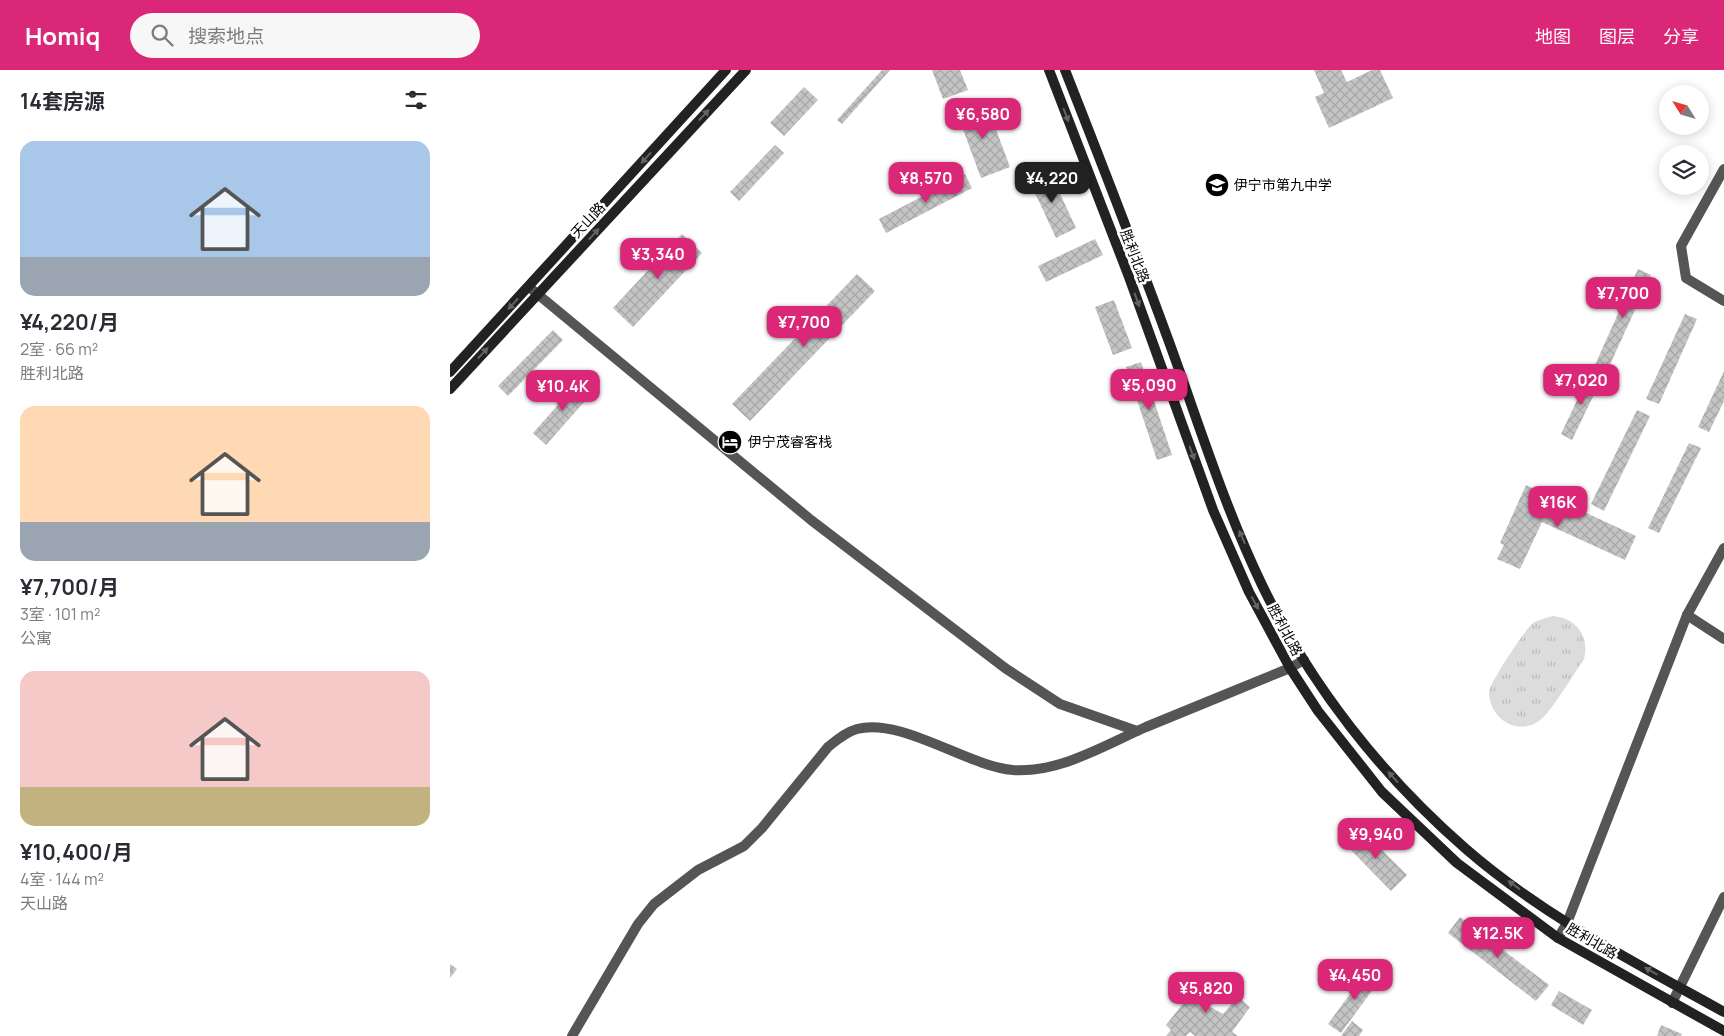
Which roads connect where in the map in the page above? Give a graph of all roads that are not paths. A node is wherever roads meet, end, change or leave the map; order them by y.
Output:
1 (726, 70) edge
2 (746, 70) edge
3 (1049, 70) edge
4 (1065, 70) edge
5 (1724, 169) edge
6 (529, 287) junction
7 (538, 295) junction
8 (1724, 301) edge
9 (450, 372) edge
10 (450, 389) edge
11 (1724, 548) edge
12 (1687, 616) junction
13 (1724, 639) edge
14 (1304, 660) junction
15 (1290, 668) junction
16 (1137, 732) junction
17 (1724, 897) edge
18 (1567, 923) junction
19 (1558, 938) junction
20 (1680, 988) junction
21 (1672, 1003) junction
22 (1724, 1012) edge
23 (1724, 1031) edge
24 (572, 1036) edge

1 -> 6 main road, 天山路
7 -> 2 main road, 天山路
3 -> 15 main road, 胜利北路
14 -> 4 main road, 胜利北路
5 - 8 street
6 - 7 street
6 -> 9 main road, 天山路
10 -> 7 main road, 天山路
7 - 16 street
11 - 12 street
12 - 13 street
12 - 18 street
14 - 15 street
18 -> 14 main road, 胜利北路
15 - 16 street
15 - 19 main road, 胜利北路
16 - 24 street
17 - 20 street
18 - 19 street
20 -> 18 main road, 胜利北路
19 - 21 main road, 胜利北路
20 - 21 street
20 - 22 main road, 胜利北路
21 - 23 main road, 胜利北路

